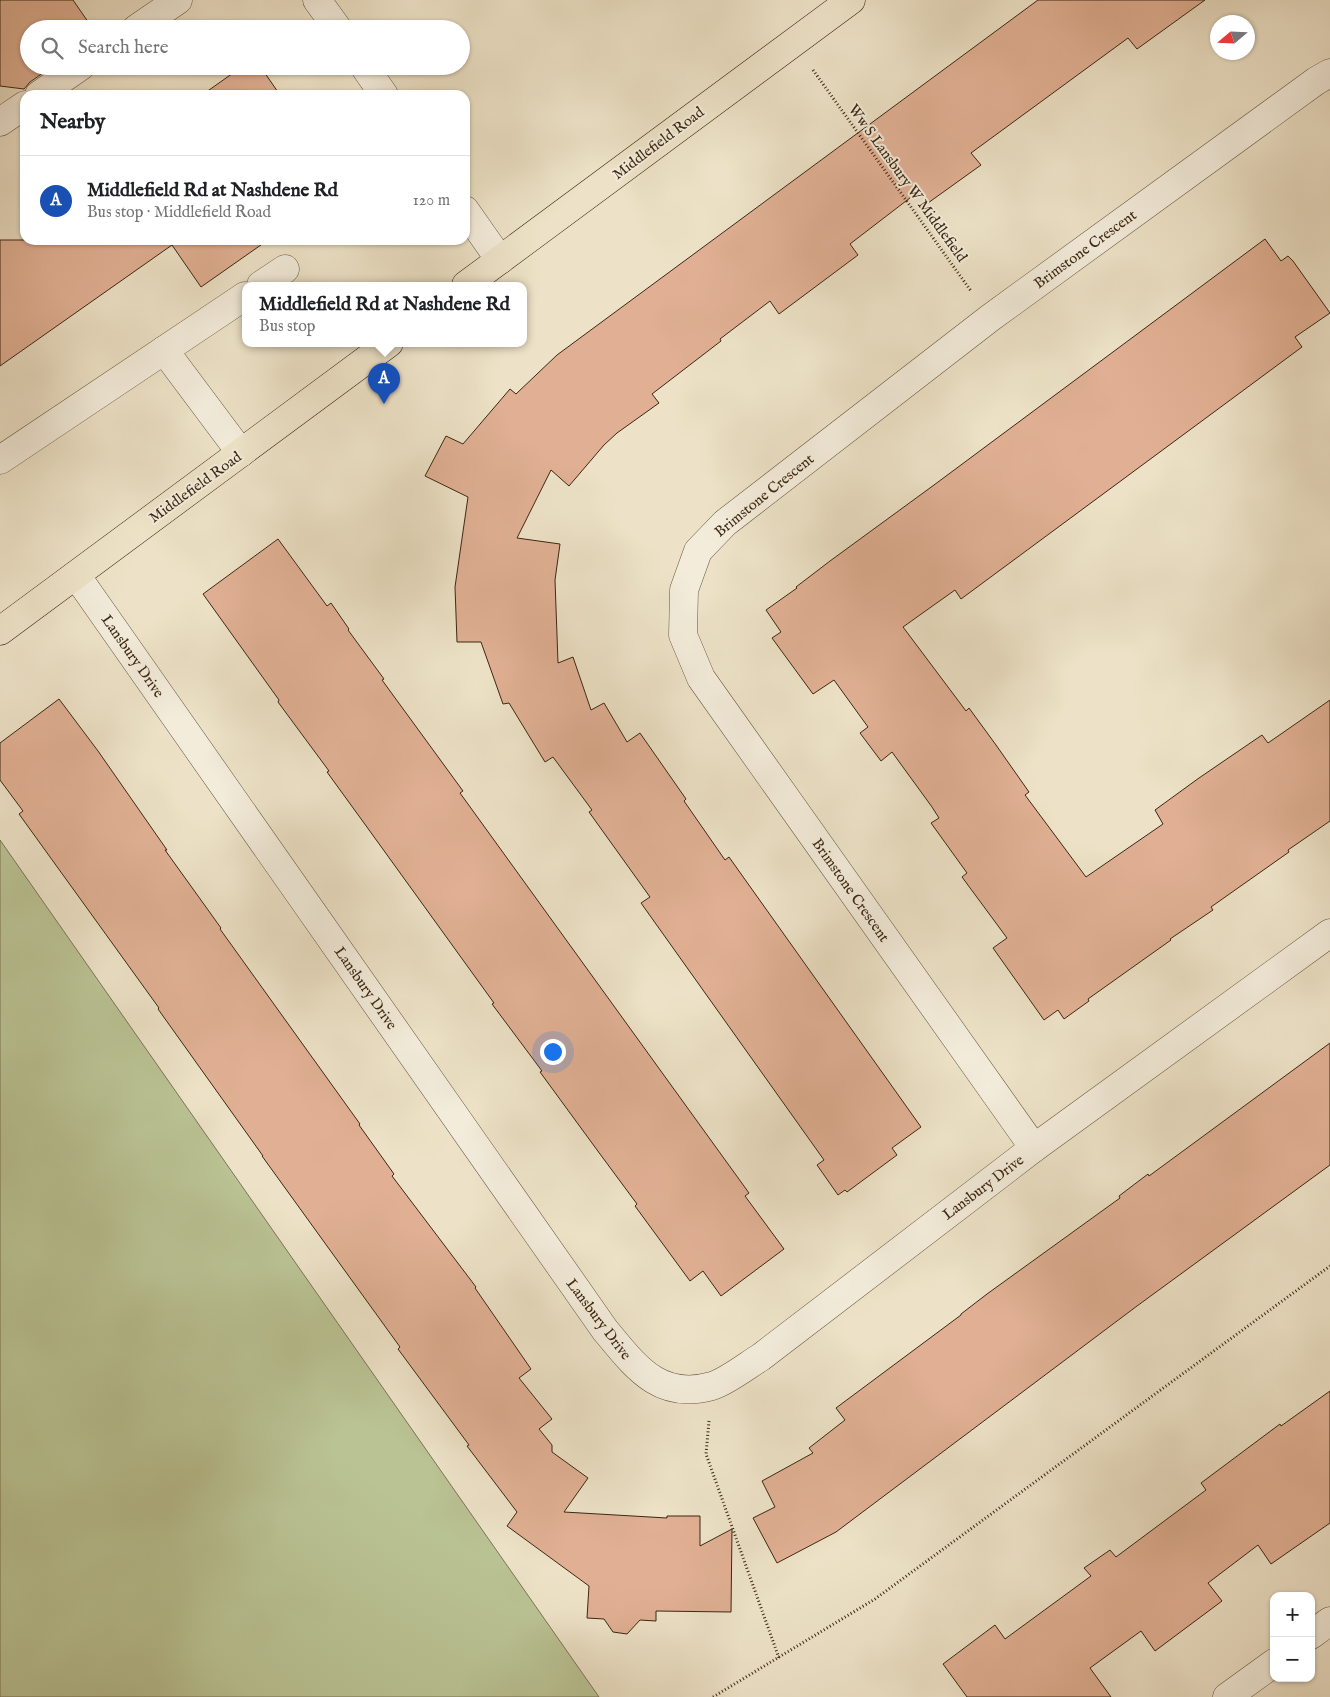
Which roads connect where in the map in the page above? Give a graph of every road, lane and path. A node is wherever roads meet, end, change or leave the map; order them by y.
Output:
1 (851, 0) edge
2 (319, 1) edge
3 (332, 20) edge
4 (1330, 73) edge
5 (68, 75) edge
6 (370, 75) edge
7 (46, 90) edge
8 (381, 90) edge
9 (829, 93) dead end
10 (20, 108) edge
11 (0, 122) edge
12 (470, 217) edge
13 (500, 260) junction
14 (285, 269) dead end
15 (266, 282) edge
16 (470, 282) edge
17 (968, 287) dead end
18 (242, 298) edge
19 (384, 347) edge
20 (164, 350) junction
21 (241, 453) junction
22 (0, 460) edge
23 (76, 575) junction
24 (0, 631) edge
25 (1330, 933) edge
26 (1034, 1148) junction
27 (1330, 1266) edge
28 (713, 1386) junction
29 (1330, 1621) edge
30 (1315, 1632) edge
31 (779, 1658) junction
32 (1270, 1666) edge
33 (713, 1697) edge
34 (1227, 1697) edge

1 - 13 main road, Middlefield Road
2 - 3 street
4 - 26 street, Brimstone Crescent
5 - 7 street
6 - 8 street
9 - 17 path, Ww S Lansbury W Middlefield
10 - 11 street
12 - 13 street
13 - 16 main road, Middlefield Road
14 - 15 street
18 - 20 street
19 - 21 main road, Middlefield Road
20 - 21 street
20 - 22 street
21 - 23 main road, Middlefield Road
23 - 24 main road, Middlefield Road
23 - 28 street, Lansbury Drive
25 - 26 street, Lansbury Drive
26 - 28 street, Lansbury Drive
27 - 31 path
28 - 31 path
29 - 30 street
31 - 33 path
32 - 34 street

